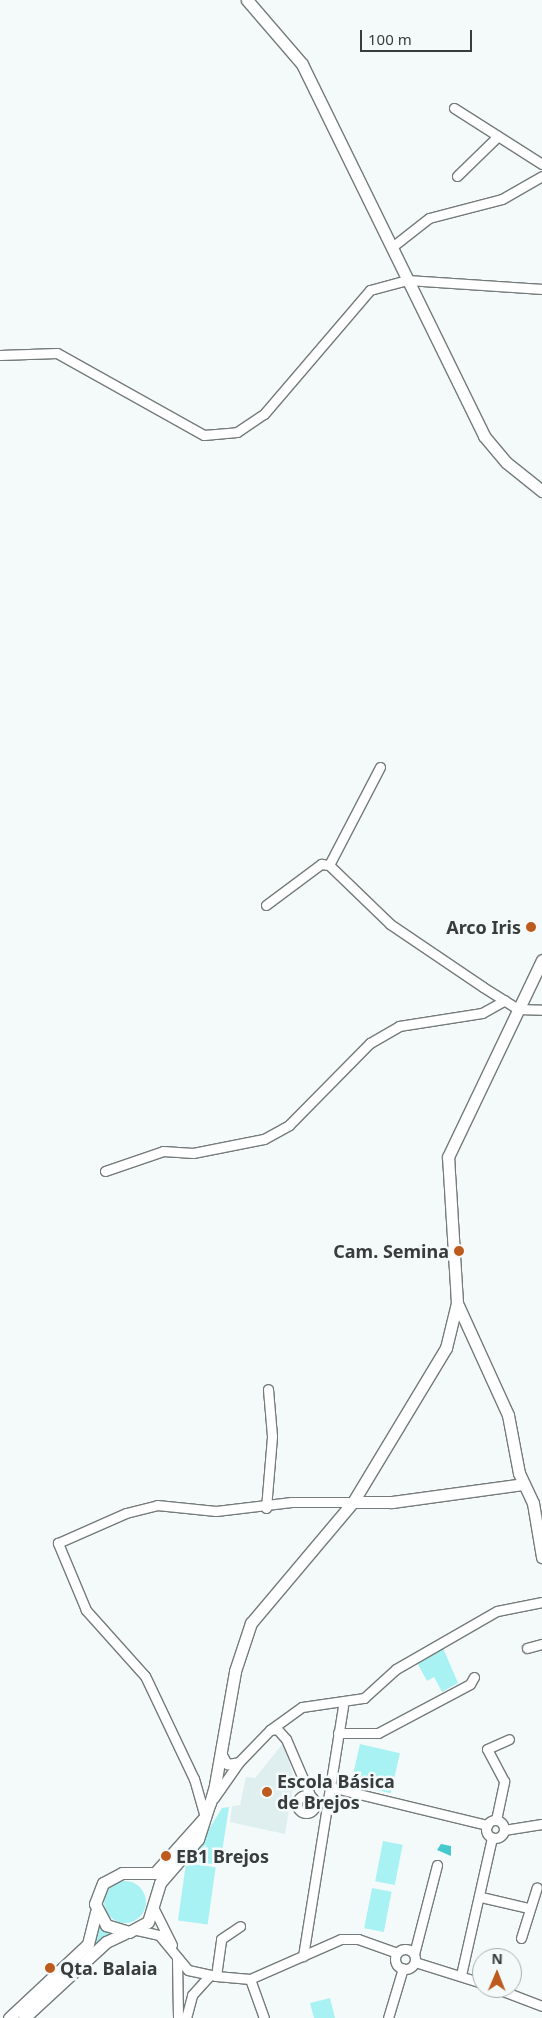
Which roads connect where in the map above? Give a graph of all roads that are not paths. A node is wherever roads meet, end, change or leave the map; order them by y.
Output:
1 (247, 0) edge
2 (454, 108) dead end
3 (498, 136) junction
4 (542, 164) edge
5 (457, 176) dead end
6 (542, 176) edge
7 (392, 247) junction
8 (408, 280) junction
9 (542, 289) edge
10 (0, 355) edge
11 (542, 491) edge
12 (380, 767) dead end
13 (329, 865) junction
14 (266, 905) dead end
15 (542, 960) edge
16 (504, 1000) junction
17 (518, 1009) junction
18 (542, 1010) edge
19 (105, 1170) dead end
20 (457, 1303) junction
21 (268, 1389) dead end
22 (523, 1484) junction
23 (538, 1501) edge
24 (353, 1502) junction
25 (266, 1508) junction
26 (542, 1557) edge
27 (542, 1602) edge
28 (542, 1644) edge
29 (527, 1648) dead end
30 (474, 1677) dead end
31 (343, 1706) dead end
32 (270, 1730) junction
33 (338, 1733) junction
34 (509, 1739) dead end
35 (221, 1753) junction
36 (239, 1762) junction
37 (299, 1777) junction
38 (330, 1787) junction
39 (310, 1795) junction
40 (297, 1801) junction
41 (210, 1803) junction
42 (205, 1816) junction
43 (496, 1820) junction
44 (542, 1824) edge
45 (487, 1825) junction
46 (504, 1830) junction
47 (492, 1837) junction
48 (437, 1865) dead end
49 (131, 1874) junction
50 (538, 1887) dead end
51 (481, 1897) junction
52 (154, 1906) junction
53 (528, 1908) junction
54 (96, 1910) junction
55 (240, 1926) dead end
56 (133, 1931) junction
57 (521, 1938) dead end
58 (397, 1953) junction
59 (303, 1956) junction
60 (414, 1958) junction
61 (177, 1959) junction
62 (403, 1968) junction
63 (461, 1975) junction
64 (213, 1976) junction
65 (250, 1978) junction
66 (472, 1979) edge
67 (521, 1998) edge
68 (542, 2006) edge
69 (9, 2018) edge
70 (24, 2018) edge
71 (178, 2018) edge
72 (186, 2018) edge
73 (264, 2018) edge
74 (388, 2018) edge

1 - 7 street
2 - 3 street
3 - 4 street
3 - 5 street
6 - 7 street
7 - 8 street
8 - 9 street
8 - 10 street
8 - 11 street
12 - 13 street
13 - 14 street
13 - 16 street
15 - 17 street
16 - 17 street
16 - 19 street
17 - 18 street
17 - 20 street
20 - 22 street
20 - 24 street
21 - 25 street
22 - 23 street
22 - 24 street
23 - 26 street
24 - 25 street
24 - 35 street
25 - 42 street
27 - 32 street
28 - 29 street
30 - 33 street
31 - 33 street
32 - 36 street
32 - 37 street
33 - 38 street
34 - 43 street
35 - 36 street
35 - 41 street
36 - 41 street
37 - 39 street
37 - 40 street
38 - 45 street
38 - 59 street
39 - 40 street
39 - 40 street
41 - 42 street
42 - 49 street
42 - 52 street
43 - 45 street
43 - 46 street
44 - 46 street
45 - 47 street
46 - 47 street
47 - 51 street
48 - 60 street
49 - 52 street
49 - 54 street
50 - 53 street
51 - 53 street
51 - 63 street
52 - 56 street
52 - 61 street
53 - 57 street
54 - 56 street
54 - 69 street
55 - 64 street
56 - 61 street
56 - 70 street
58 - 59 street
58 - 60 street
58 - 62 street
59 - 65 street
60 - 62 street
60 - 63 street
61 - 64 street
61 - 71 street
62 - 74 street
63 - 66 street
64 - 65 street
64 - 72 street
65 - 73 street
67 - 68 street

